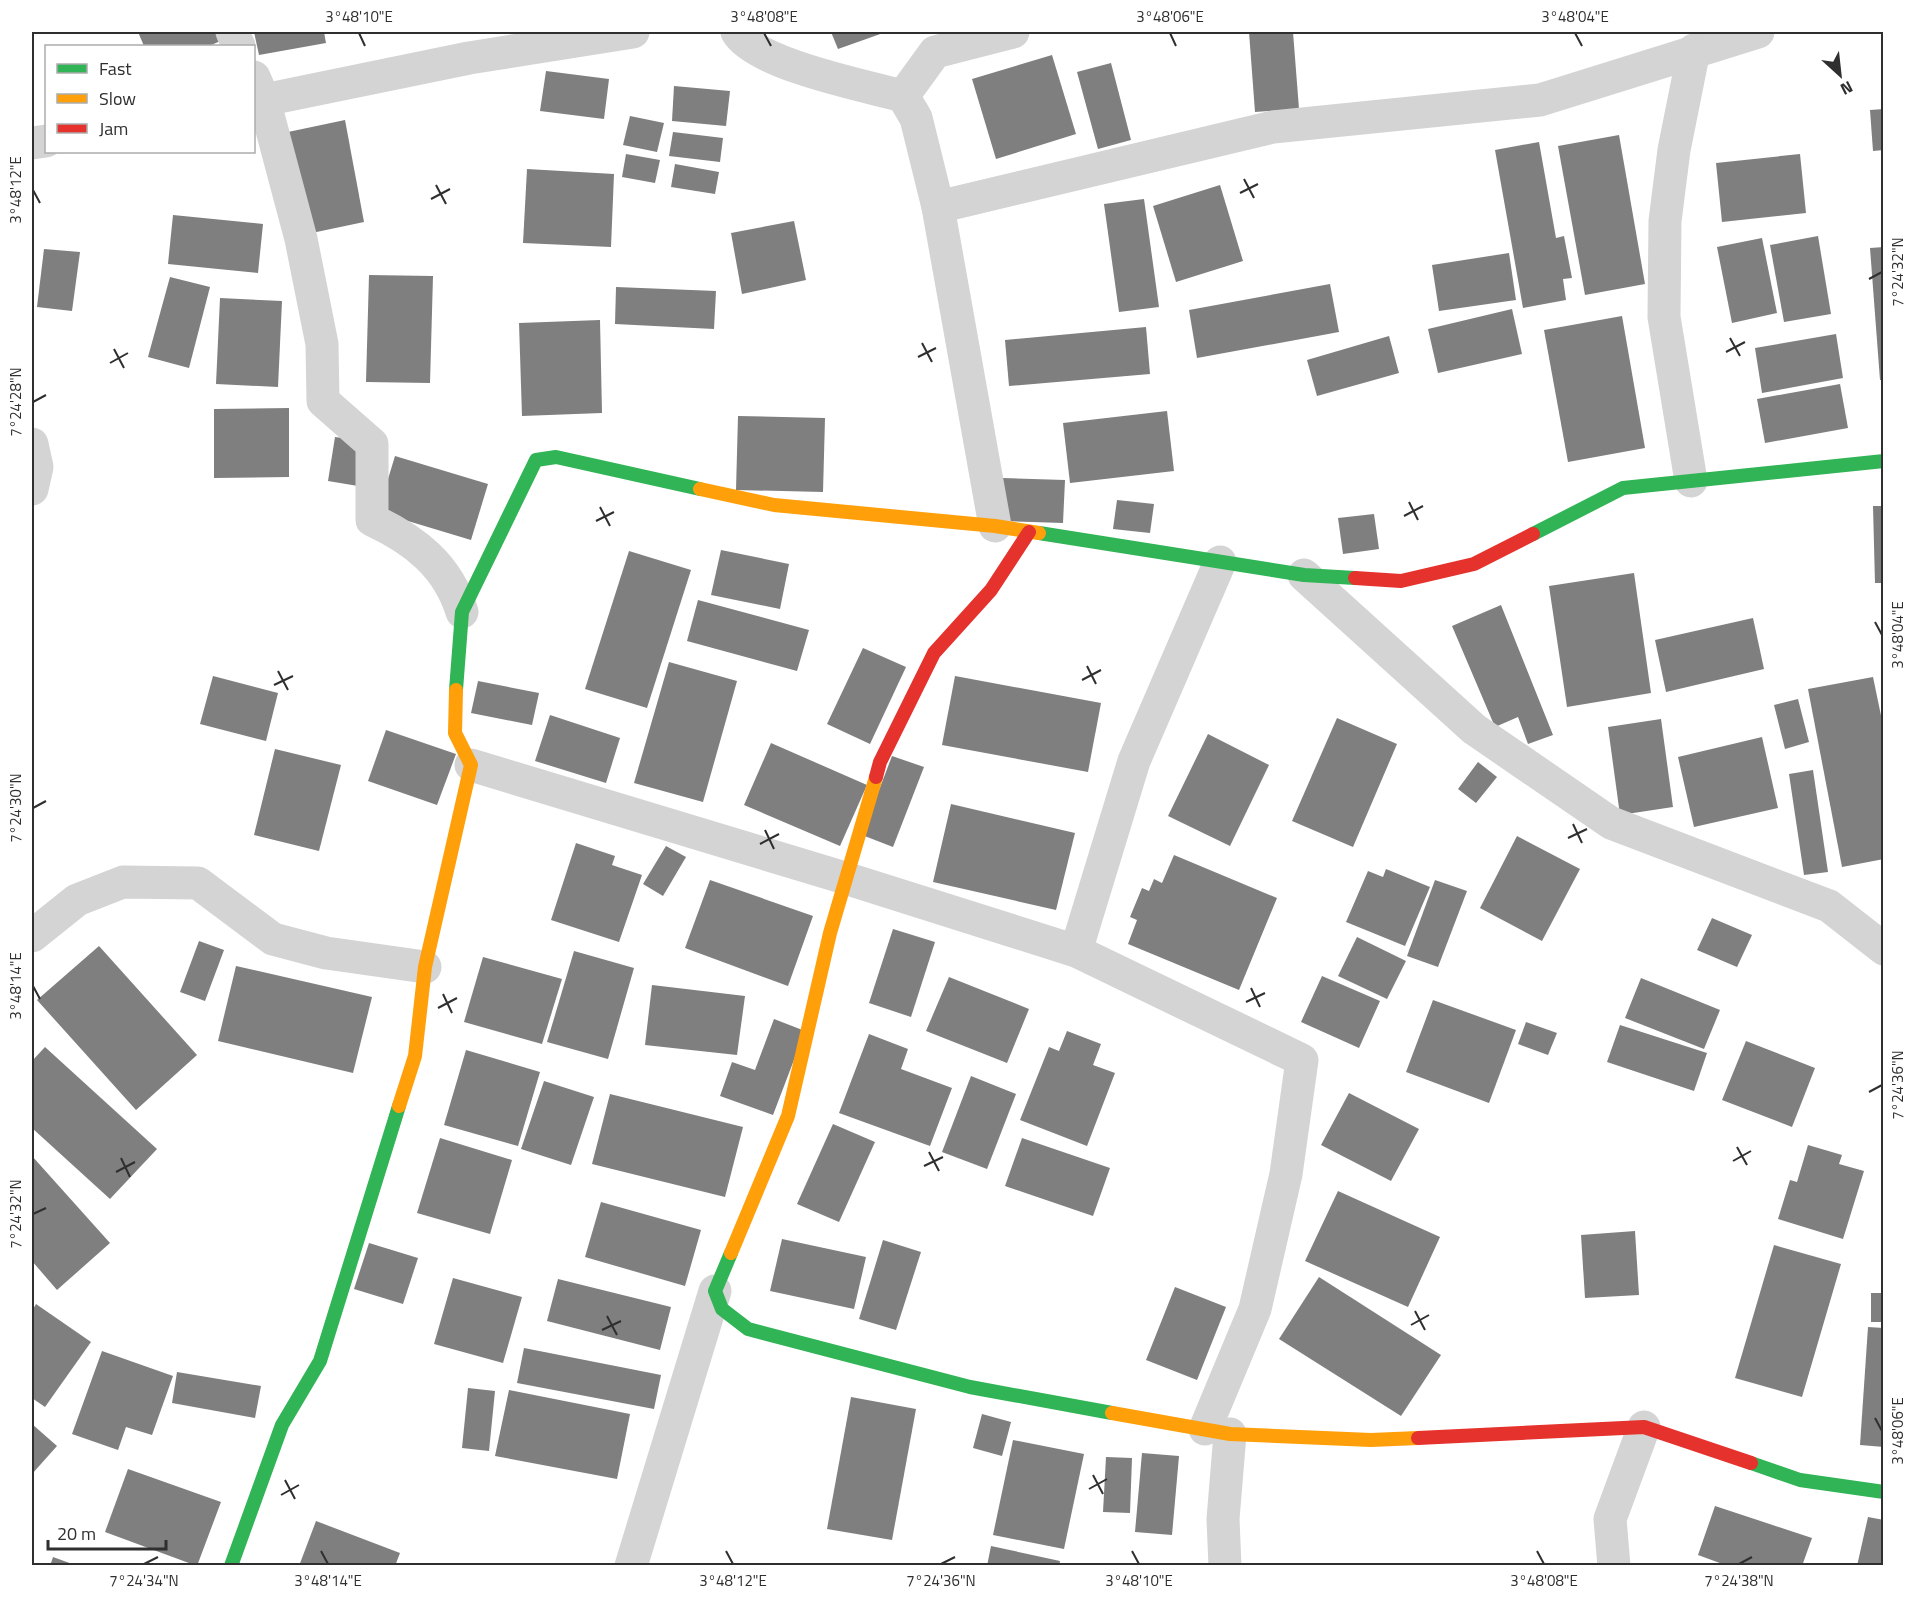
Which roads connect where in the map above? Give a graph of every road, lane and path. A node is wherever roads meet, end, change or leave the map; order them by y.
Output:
1 (633, 32) edge
2 (737, 32) edge
3 (1013, 32) edge
4 (1758, 32) edge
5 (1694, 50) junction
6 (257, 93) edge
7 (903, 96) junction
8 (938, 207) junction
9 (32, 444) edge
10 (1884, 460) edge
11 (1691, 481) junction
12 (32, 489) edge
13 (994, 526) junction
14 (1029, 532) junction
15 (1220, 562) junction
16 (1304, 575) junction
17 (462, 612) junction
18 (471, 765) junction
19 (845, 878) junction
20 (32, 936) edge
21 (1884, 949) edge
22 (1076, 951) junction
23 (425, 967) junction
24 (715, 1291) junction
25 (1644, 1428) junction
26 (1218, 1431) junction
27 (1884, 1492) edge
28 (231, 1566) edge
29 (631, 1566) edge
30 (1225, 1566) edge
31 (1614, 1566) edge

1 - 6 street
2 - 7 street
3 - 7 street
4 - 5 street
5 - 8 street
5 - 11 street
6 - 17 street
7 - 8 street
8 - 13 street
9 - 12 street
10 - 11 street
11 - 16 street
13 - 14 street
13 - 17 street
14 - 15 street
14 - 19 street
15 - 16 street
15 - 22 street
16 - 21 street
17 - 18 street
18 - 19 street
18 - 23 street
19 - 22 street
19 - 24 street
20 - 23 street
22 - 26 street
23 - 28 street
24 - 26 street
24 - 29 street
25 - 26 street
25 - 27 street
25 - 31 street
26 - 30 street

